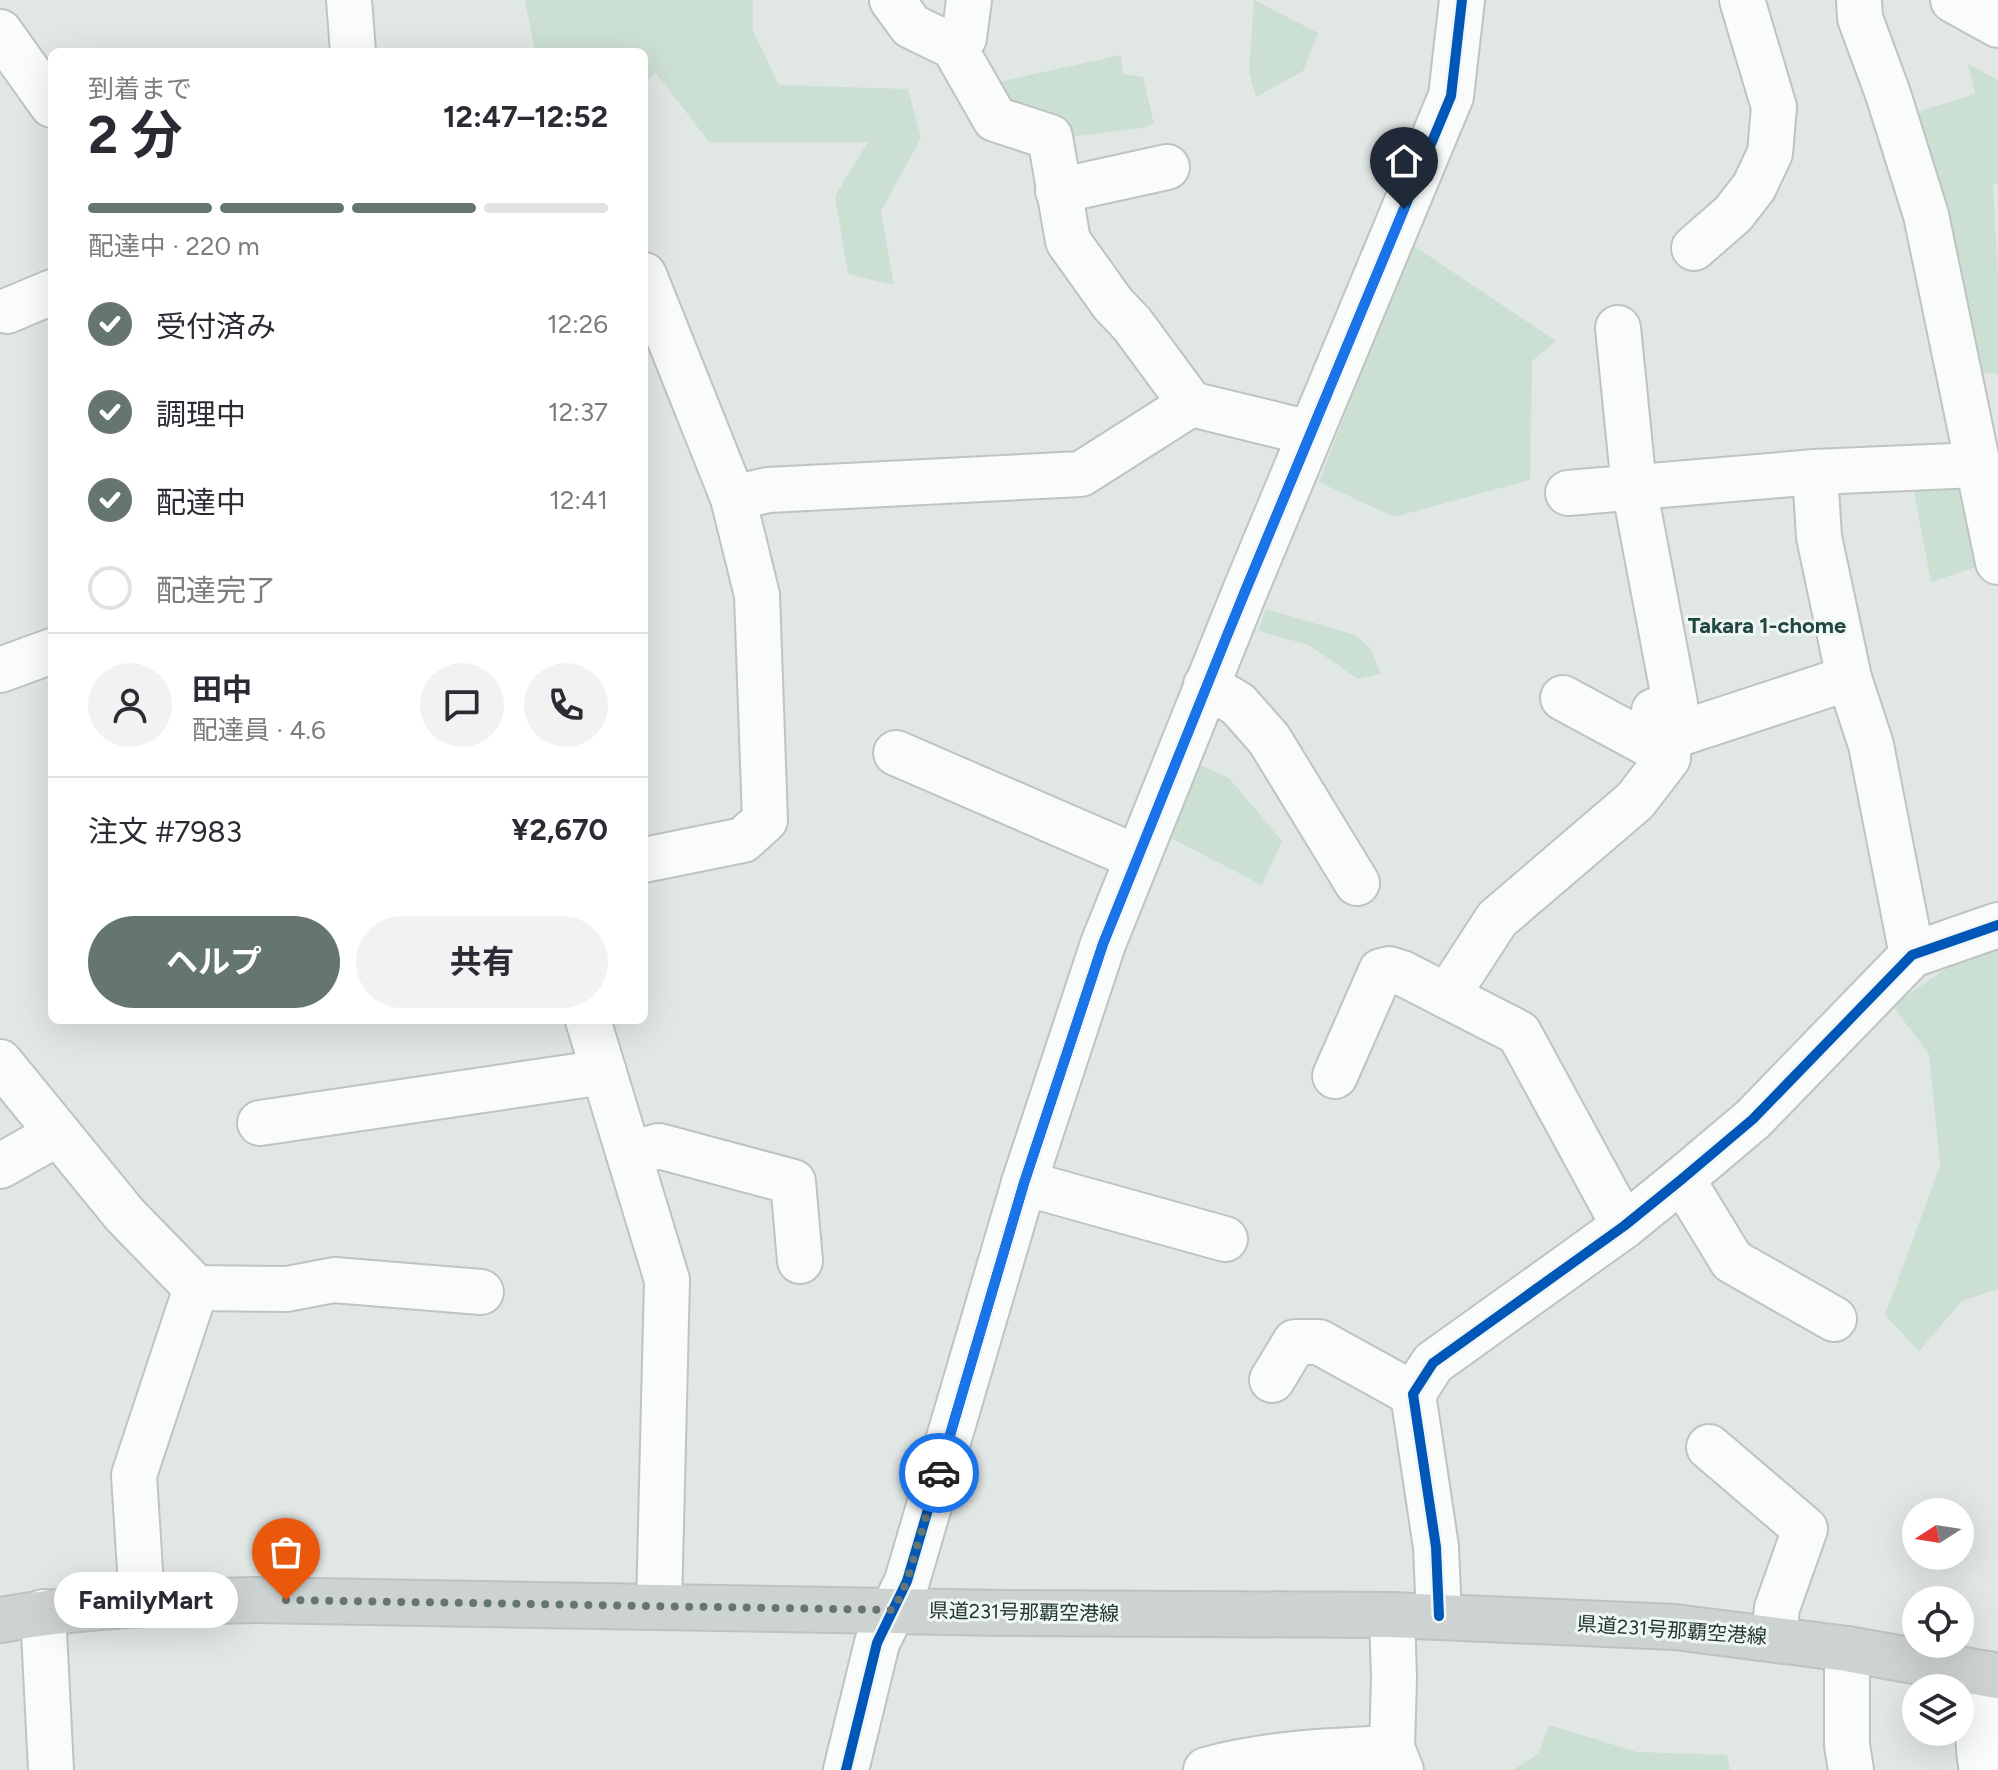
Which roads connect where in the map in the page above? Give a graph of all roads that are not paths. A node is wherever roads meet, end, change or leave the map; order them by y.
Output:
1 (349, 0) edge
2 (892, 0) edge
3 (969, 0) edge
4 (1462, 0) edge
5 (1742, 0) edge
6 (1859, 0) edge
7 (1953, 0) edge
8 (1998, 25) edge
9 (0, 32) edge
10 (954, 47) junction
11 (353, 48) edge
12 (48, 99) edge
13 (1167, 167) dead end
14 (1058, 191) junction
15 (1694, 248) dead end
16 (648, 285) edge
17 (48, 294) edge
18 (7, 311) dead end
19 (1618, 328) dead end
20 (1191, 404) junction
21 (1310, 433) junction
22 (1815, 472) junction
23 (1985, 477) edge
24 (1634, 487) junction
25 (1568, 493) dead end
26 (733, 498) junction
27 (1998, 562) edge
28 (48, 652) edge
29 (0, 670) edge
30 (1849, 678) junction
31 (1206, 685) junction
32 (1563, 698) dead end
33 (1661, 724) junction
34 (896, 753) dead end
35 (1136, 857) junction
36 (648, 859) edge
37 (1357, 883) dead end
38 (1998, 925) edge
39 (1912, 955) junction
40 (1447, 996) junction
41 (589, 1024) edge
42 (0, 1062) edge
43 (604, 1072) junction
44 (1335, 1076) dead end
45 (260, 1123) dead end
46 (57, 1134) junction
47 (629, 1154) junction
48 (0, 1166) edge
49 (1682, 1179) junction
50 (1024, 1183) junction
51 (1624, 1226) junction
52 (1225, 1239) dead end
53 (800, 1261) dead end
54 (196, 1288) junction
55 (481, 1292) dead end
56 (1834, 1319) dead end
57 (1272, 1380) dead end
58 (1413, 1394) junction
59 (1709, 1447) dead end
60 (142, 1602) junction
61 (659, 1606) junction
62 (894, 1610) junction
63 (43, 1612) junction
64 (1392, 1615) junction
65 (1439, 1616) junction
66 (0, 1620) edge
67 (1774, 1638) junction
68 (1847, 1649) junction
69 (1992, 1675) edge
70 (1396, 1759) edge
71 (51, 1770) edge
72 (846, 1770) edge
73 (1206, 1770) edge
74 (1851, 1770) edge
75 (1982, 1770) edge

1 - 11 street
2 - 10 street
3 - 10 street
4 - 21 street
5 - 15 street
6 - 23 street
7 - 8 street
9 - 12 street
10 - 14 street
13 - 14 street
14 - 20 street
16 - 26 street
17 - 18 street
19 - 24 street
20 - 21 street
20 - 26 street
21 - 31 street
22 - 23 street
22 - 24 street
22 - 30 street
23 - 27 street
24 - 25 street
24 - 33 street
26 - 36 street
28 - 29 street
30 - 33 street
30 - 39 street
31 - 35 street
31 - 37 street
32 - 33 street
33 - 40 street
34 - 35 street
35 - 50 street
38 - 39 street
39 - 49 street
40 - 44 street
40 - 51 street
41 - 43 street
42 - 46 street
43 - 45 street
43 - 47 street
46 - 48 street
46 - 54 street
47 - 53 street
47 - 61 street
49 - 51 street
49 - 56 street
50 - 52 street
50 - 62 street
51 - 58 street
54 - 55 street
54 - 60 street
57 - 58 street
58 - 65 street
59 - 67 street
60 - 61 main road, 県道231号那覇空港線
60 - 63 main road, 県道231号那覇空港線
61 - 62 main road, 県道231号那覇空港線
62 - 64 main road, 県道231号那覇空港線
62 - 72 street
63 - 66 main road, 県道231号那覇空港線
63 - 71 street
64 - 65 main road, 県道231号那覇空港線
64 - 70 street
65 - 67 main road, 県道231号那覇空港線
67 - 68 main road, 県道231号那覇空港線
68 - 69 main road, 県道231号那覇空港線
68 - 74 street
69 - 75 street
70 - 73 street

